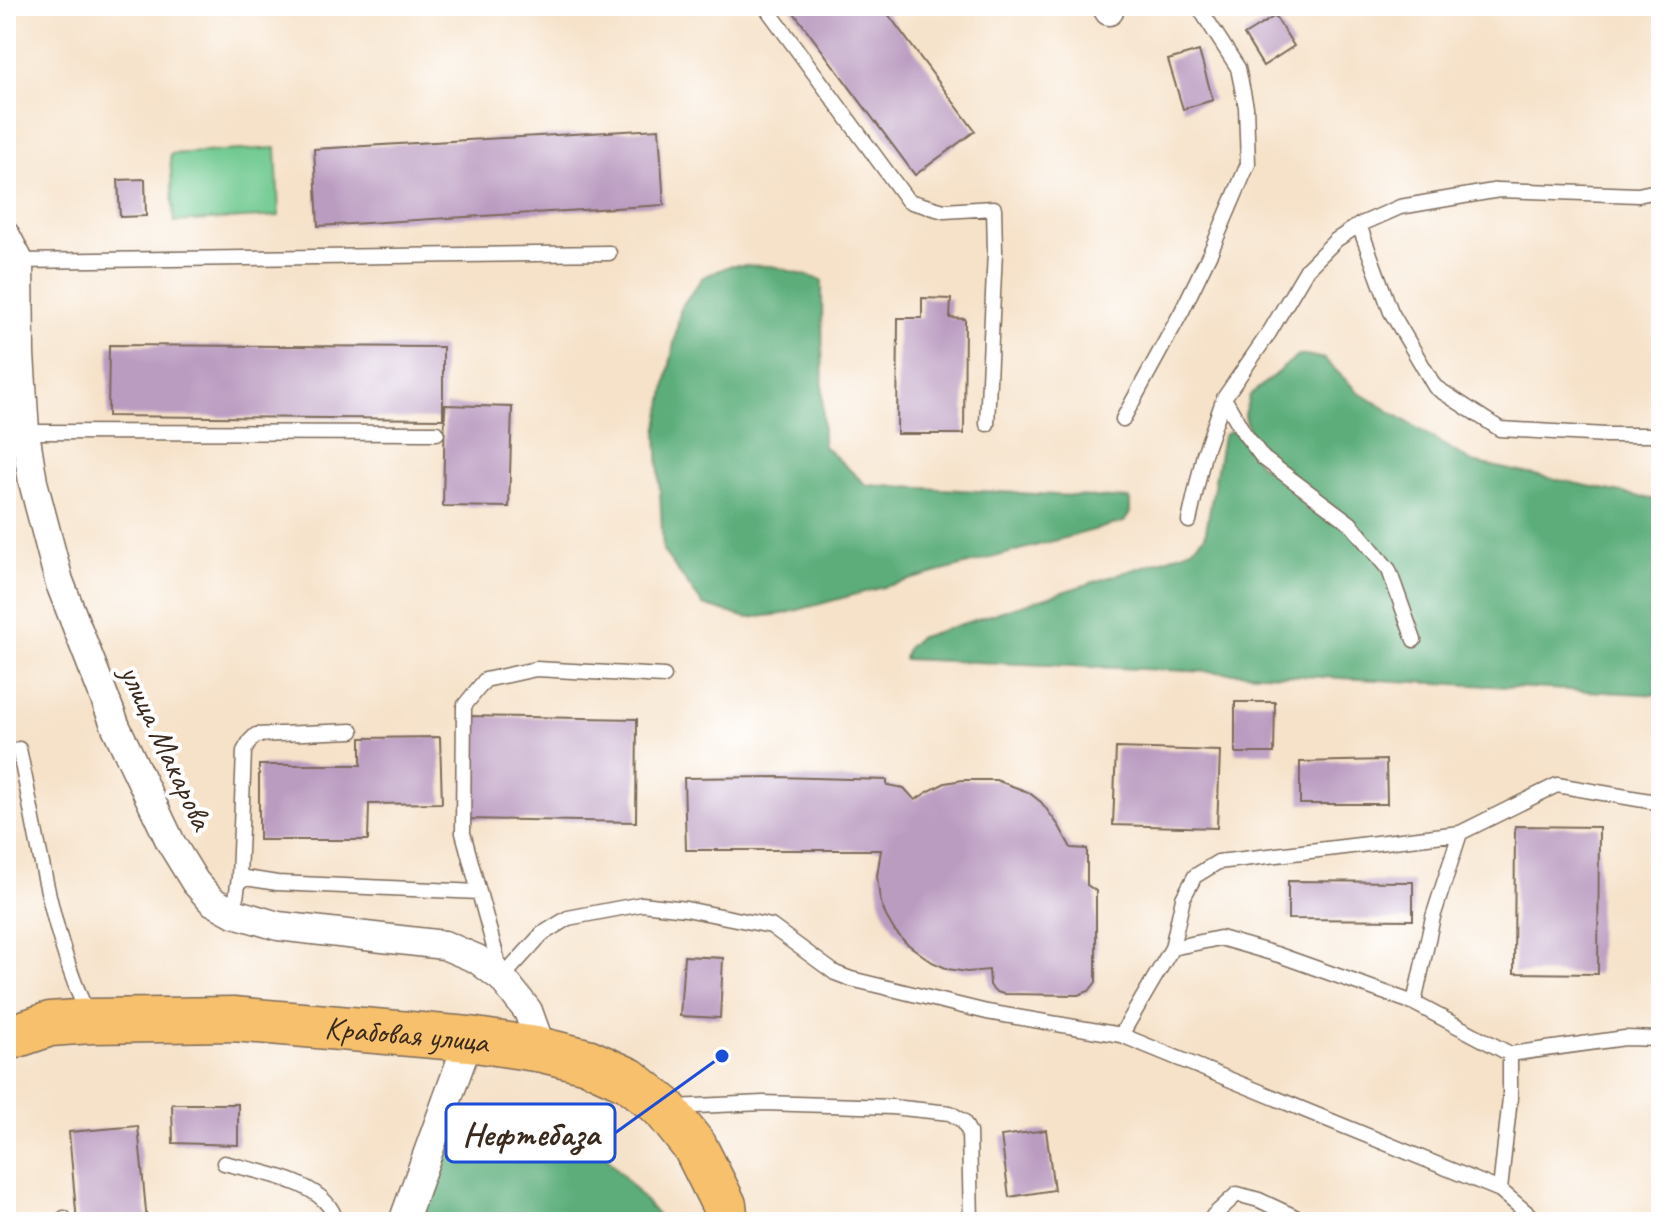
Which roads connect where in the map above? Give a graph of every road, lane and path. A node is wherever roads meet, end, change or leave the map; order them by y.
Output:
1 (765, 6) edge
2 (1198, 6) edge
3 (1661, 190) edge
4 (1359, 225) junction
5 (12, 248) edge
6 (609, 253) dead end
7 (13, 355) edge
8 (1224, 398) junction
9 (1123, 419) dead end
10 (987, 424) dead end
11 (25, 432) junction
12 (437, 433) dead end
13 (1661, 435) edge
14 (1189, 521) dead end
15 (1414, 640) dead end
16 (664, 676) dead end
17 (352, 731) dead end
18 (19, 749) dead end
19 (1661, 803) edge
20 (1460, 833) junction
21 (239, 877) junction
22 (479, 892) junction
23 (234, 913) junction
24 (1172, 948) junction
25 (502, 978) junction
26 (1414, 1003) junction
27 (91, 1021) junction
28 (1121, 1035) junction
29 (6, 1039) edge
30 (469, 1039) junction
31 (1661, 1039) edge
32 (542, 1050) junction
33 (1510, 1054) junction
34 (664, 1108) junction
35 (224, 1163) dead end
36 (1500, 1190) junction
37 (336, 1222) edge
38 (403, 1222) edge
39 (726, 1222) edge
40 (971, 1222) edge
41 (1210, 1222) edge
42 (1306, 1222) edge
43 (1543, 1222) edge

1 - 10 lane
2 - 9 lane
3 - 4 lane
4 - 8 lane
4 - 13 lane
5 - 6 lane
5 - 7 street, улица Макарова
7 - 11 street, улица Макарова
8 - 14 lane
8 - 15 lane
11 - 12 lane
11 - 23 street, улица Макарова
16 - 22 lane
17 - 21 lane
18 - 27 lane
19 - 20 lane
20 - 24 lane
20 - 26 lane
21 - 22 lane
21 - 23 lane
22 - 25 lane
23 - 25 street, улица Макарова
24 - 26 lane
24 - 28 lane
25 - 28 lane
25 - 32 street, улица Макарова
26 - 33 lane
27 - 29 main road, Крабовая улица
27 - 30 main road, Крабовая улица
28 - 36 lane
30 - 32 main road, Крабовая улица
30 - 38 street
31 - 33 lane
32 - 34 main road, Крабовая улица
33 - 36 lane
34 - 39 main road, Крабовая улица
34 - 40 lane
35 - 37 lane
36 - 43 lane
41 - 42 lane

